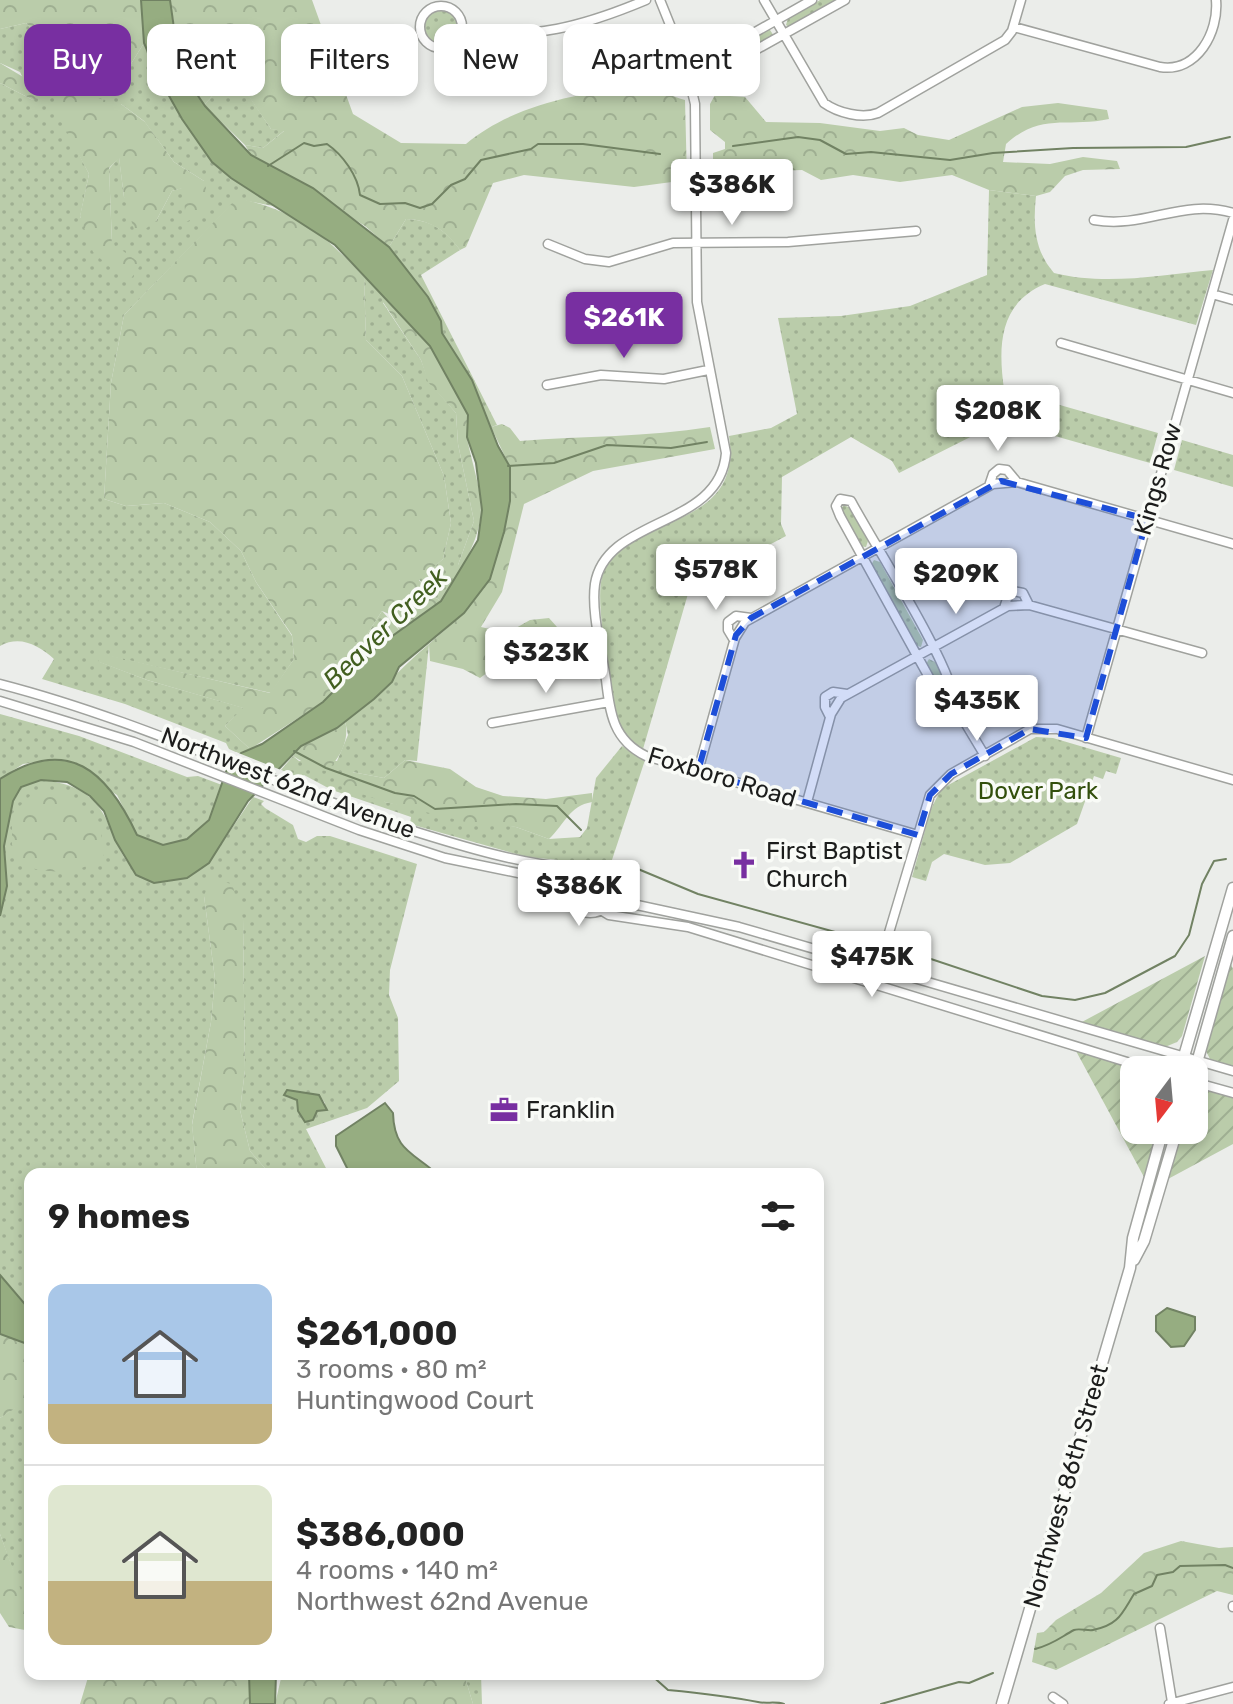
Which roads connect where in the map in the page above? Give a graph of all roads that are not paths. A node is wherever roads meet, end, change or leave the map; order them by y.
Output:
1 (646, 0) edge
2 (660, 0) edge
3 (764, 0) edge
4 (812, 0) edge
5 (845, 0) edge
6 (1021, 0) edge
7 (1216, 0) edge
8 (776, 20) junction
9 (669, 24) edge
10 (1014, 27) junction
11 (760, 29) edge
12 (463, 30) joint
13 (547, 33) edge
14 (784, 35) junction
15 (760, 48) edge
16 (693, 96) edge
17 (1233, 213) edge
18 (1094, 220) dead end
19 (1233, 220) edge
20 (916, 231) dead end
21 (548, 244) dead end
22 (698, 244) junction
23 (1212, 294) junction
24 (1233, 300) edge
25 (1061, 343) dead end
26 (708, 370) junction
27 (1187, 380) junction
28 (547, 385) dead end
29 (1233, 393) edge
30 (1147, 519) junction
31 (1233, 544) edge
32 (876, 548) junction
33 (862, 556) junction
34 (1115, 629) junction
35 (932, 647) junction
36 (1202, 653) dead end
37 (917, 656) junction
38 (0, 684) edge
39 (0, 701) edge
40 (609, 702) junction
41 (955, 706) junction
42 (492, 723) dead end
43 (1086, 738) junction
44 (985, 756) junction
45 (698, 771) junction
46 (1233, 780) edge
47 (807, 802) junction
48 (918, 835) junction
49 (579, 869) junction
50 (611, 878) junction
51 (1233, 888) edge
52 (567, 892) junction
53 (601, 910) junction
54 (1233, 936) edge
55 (877, 970) junction
56 (874, 983) junction
57 (1180, 1056) edge
58 (1184, 1056) edge
59 (1198, 1056) edge
60 (1120, 1060) edge
61 (1208, 1064) edge
62 (1233, 1071) edge
63 (1208, 1086) edge
64 (1233, 1093) edge
65 (1159, 1144) edge
66 (1173, 1144) edge
67 (1130, 1268) junction
68 (1160, 1628) dead end
69 (1233, 1687) edge
70 (1053, 1697) dead end
71 (1170, 1703) edge
72 (1002, 1704) edge
73 (1063, 1704) edge

1 - 13 street
2 - 9 street, Foxboro Road
3 - 8 street
4 - 8 street
5 - 14 street
6 - 10 street
7 - 10 street
8 - 11 street
8 - 14 street
10 - 14 street
12 - 12 street
14 - 15 street
16 - 22 street, Foxboro Road
17 - 18 street
19 - 23 street, Kings Row
20 - 22 street
21 - 22 street
22 - 26 street, Foxboro Road
23 - 24 street
23 - 27 street, Kings Row
25 - 27 street
26 - 28 street
26 - 40 street, Foxboro Road
27 - 29 street
27 - 30 street, Kings Row
30 - 31 street
30 - 32 street
30 - 34 street, Kings Row
32 - 33 street
32 - 33 street
32 - 35 street
33 - 37 street
33 - 45 street
34 - 35 street
34 - 36 street
34 - 43 street, Kings Row
35 - 37 street
35 - 41 street
37 - 41 street
37 - 47 street
38 - 49 street, Northwest 62nd Avenue
39 - 52 street, Northwest 62nd Avenue
40 - 42 street
40 - 45 street, Foxboro Road
41 - 44 street
43 - 44 street
43 - 46 street
44 - 48 street
45 - 47 street, Foxboro Road
47 - 48 street, Foxboro Road
48 - 55 street
49 - 50 street
49 - 52 street
50 - 53 street
50 - 55 street
51 - 58 main road
52 - 53 street
53 - 56 street
54 - 59 main road
55 - 56 street
55 - 57 street
56 - 60 street
61 - 62 street
63 - 64 street
65 - 67 main road, Northwest 86th Street
66 - 67 main road, Northwest 86th Street
67 - 72 main road, Northwest 86th Street
68 - 71 street
69 - 71 street
70 - 73 street

